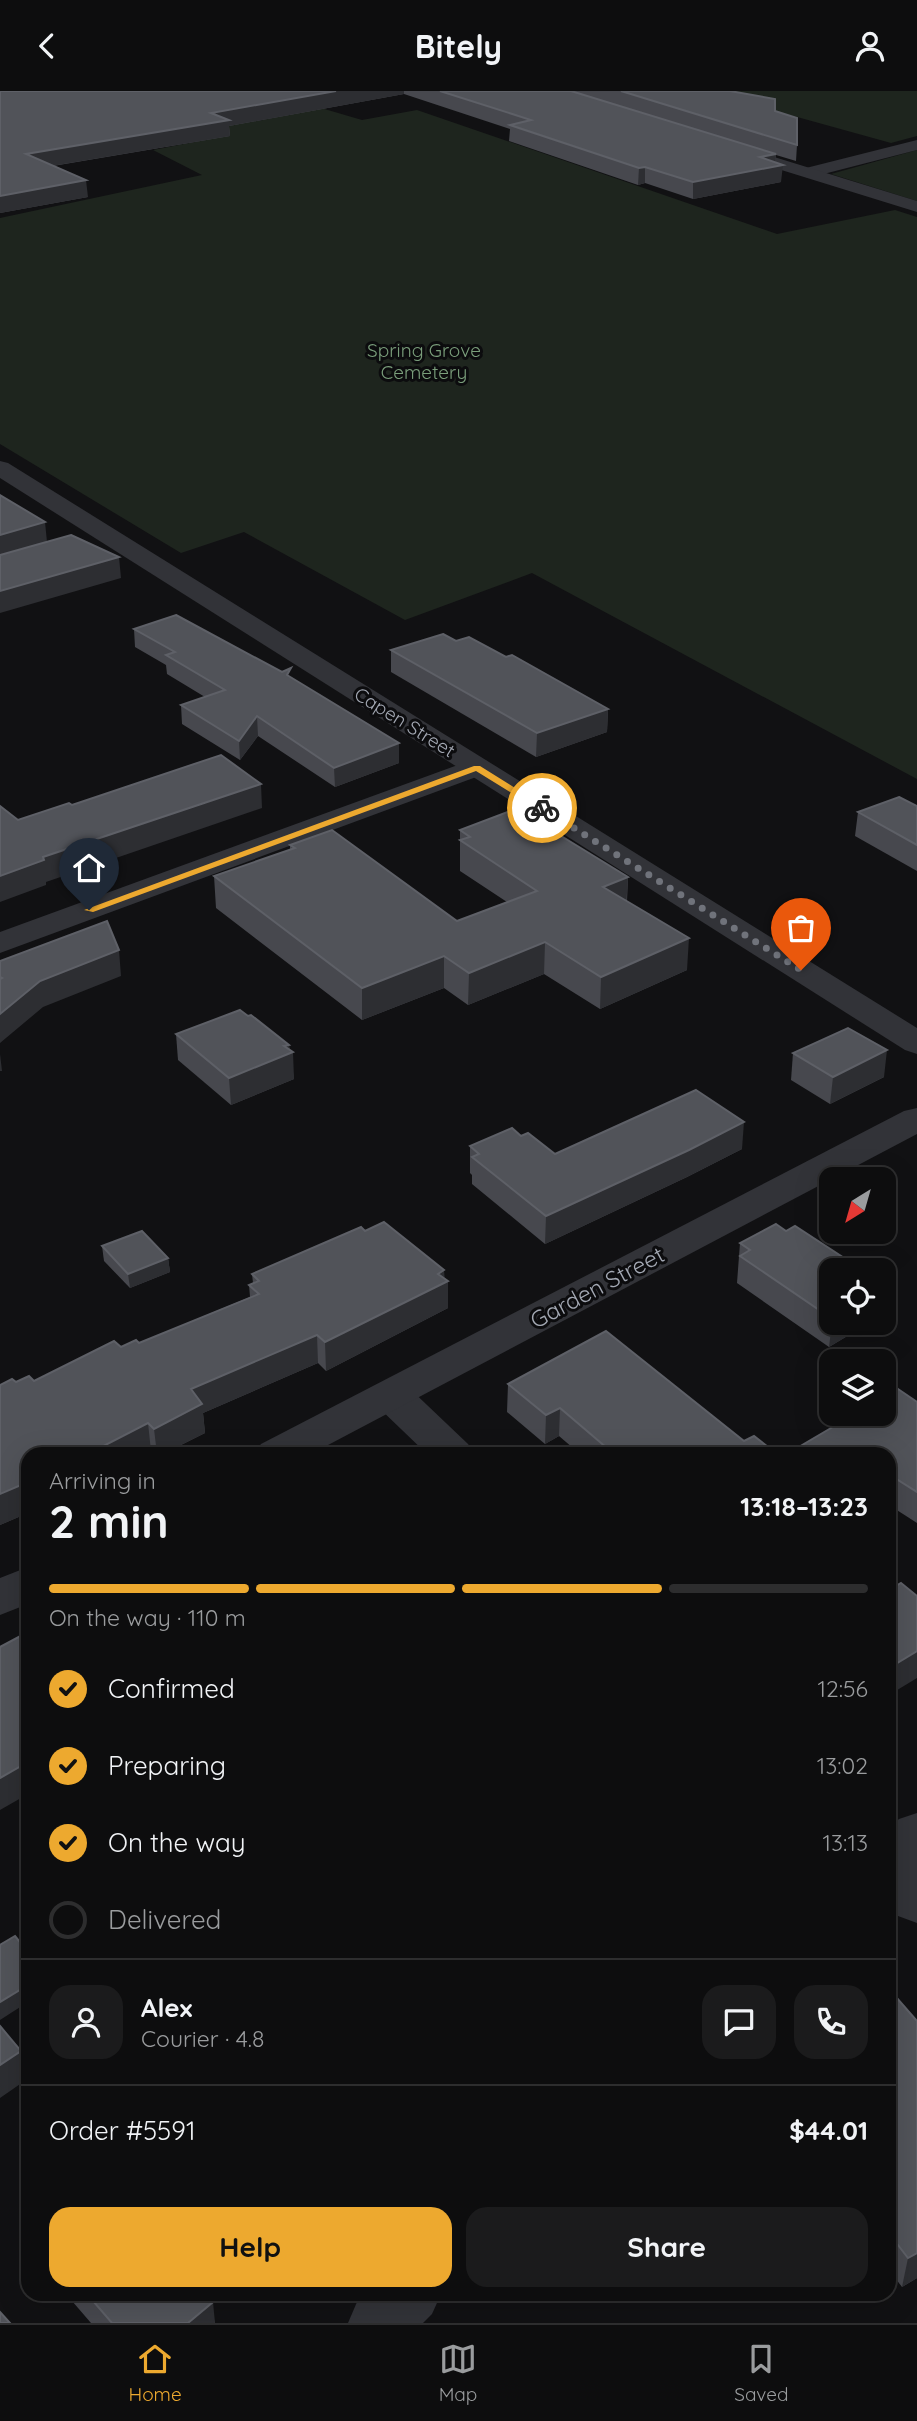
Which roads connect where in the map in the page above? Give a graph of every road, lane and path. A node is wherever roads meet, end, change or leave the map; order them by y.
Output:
1 (716, 144) edge
2 (917, 145) edge
3 (808, 173) junction
4 (917, 207) edge
5 (0, 468) edge
6 (477, 767) junction
7 (0, 943) edge
8 (917, 1043) edge
9 (917, 1119) edge
10 (391, 1395) junction
11 (290, 1447) edge
12 (446, 1447) edge
13 (21, 1588) edge
14 (0, 1598) edge
15 (917, 1834) edge
16 (896, 1853) edge
17 (896, 1877) edge
18 (917, 1901) edge
19 (403, 2301) edge
20 (379, 2323) edge

1 - 3 street
2 - 3 street
3 - 4 street
5 - 6 street, Capen Street
6 - 7 street
6 - 8 street, Capen Street
9 - 10 street, Garden Street
10 - 11 street, Garden Street
10 - 12 street
13 - 14 street
15 - 16 street
17 - 18 street
19 - 20 street

